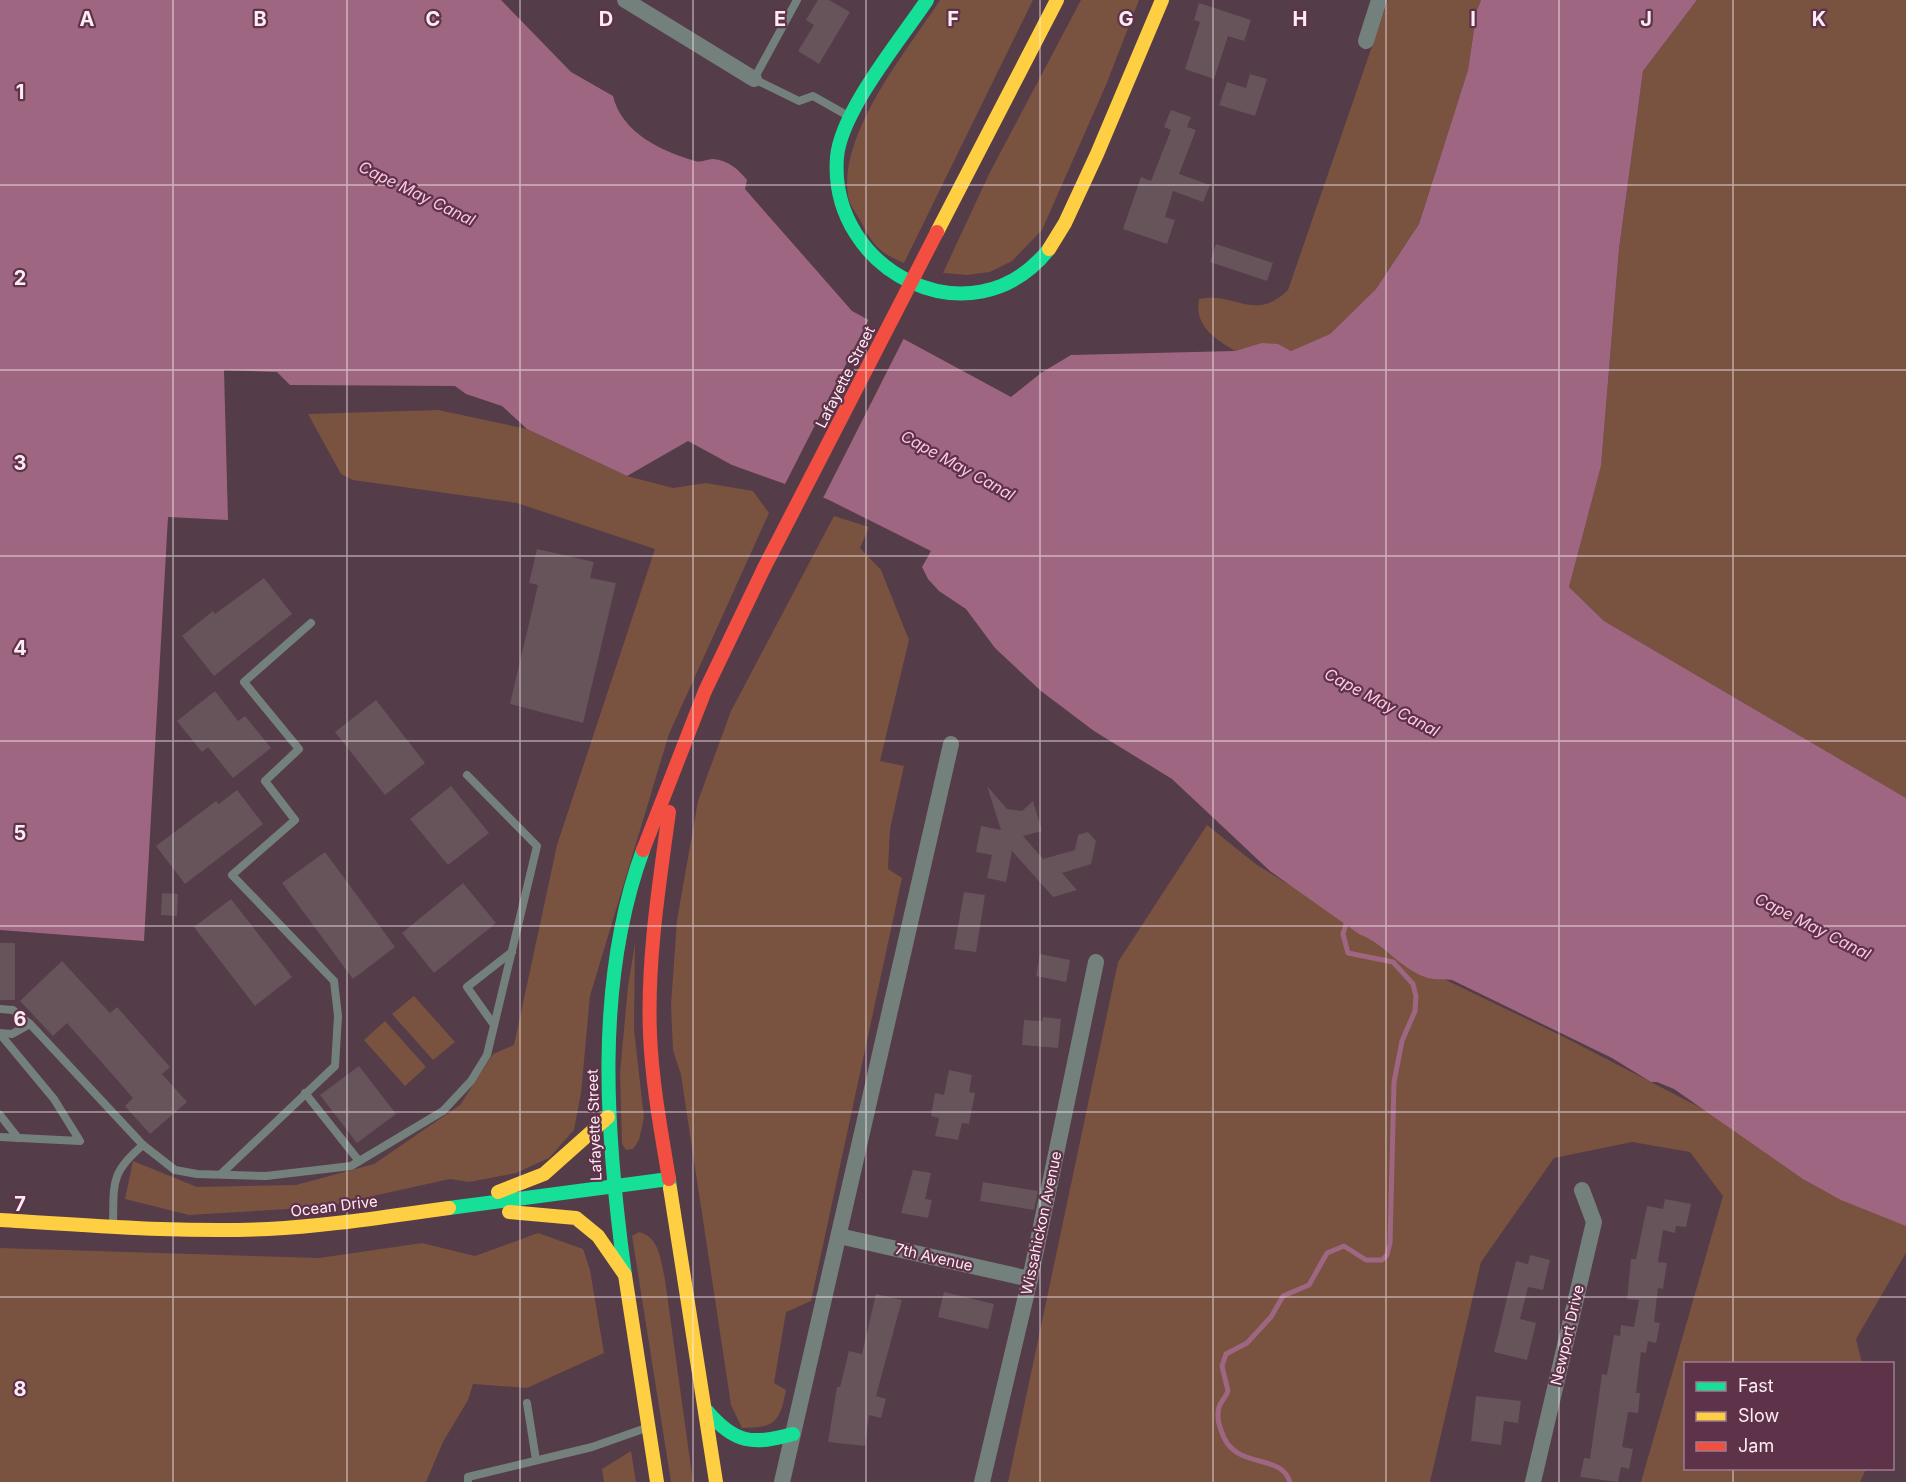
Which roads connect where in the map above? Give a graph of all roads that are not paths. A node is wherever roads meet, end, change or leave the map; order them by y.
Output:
1 (625, 0) edge
2 (797, 0) edge
3 (927, 0) edge
4 (1057, 0) edge
5 (1162, 0) edge
6 (1379, 0) edge
7 (1366, 41) dead end
8 (754, 79) junction
9 (850, 118) junction
10 (311, 623) dead end
11 (951, 744) dead end
12 (674, 774) junction
13 (467, 775) dead end
14 (512, 952) junction
15 (1096, 962) dead end
16 (0, 1009) edge
17 (30, 1024) junction
18 (494, 1025) junction
19 (0, 1034) edge
20 (305, 1093) junction
21 (0, 1115) edge
22 (608, 1116) junction
23 (0, 1137) edge
24 (18, 1138) junction
25 (143, 1146) junction
26 (359, 1161) junction
27 (221, 1174) junction
28 (669, 1179) junction
29 (612, 1187) junction
30 (1582, 1190) dead end
31 (461, 1207) junction
32 (0, 1220) edge
33 (113, 1227) junction
34 (839, 1236) junction
35 (625, 1275) junction
36 (1030, 1279) junction
37 (527, 1403) dead end
38 (706, 1411) junction
39 (649, 1427) junction
40 (793, 1434) junction
41 (536, 1460) junction
42 (468, 1482) edge
43 (657, 1482) edge
44 (716, 1482) edge
45 (783, 1482) edge
46 (982, 1482) edge
47 (1533, 1482) edge

1 - 8 street
2 - 8 lane
3 - 9 main road
4 - 12 main road, Lafayette Street, bridge
5 - 9 main road
6 - 7 street
8 - 9 lane
10 - 20 lane
11 - 34 street
12 - 22 main road, Lafayette Street
12 - 28 main road, Lafayette Street
13 - 14 lane
14 - 18 lane
14 - 18 lane
15 - 36 street, Wissahickon Avenue
16 - 17 lane
17 - 19 lane
17 - 25 lane
18 - 26 lane
19 - 24 lane
20 - 26 lane
20 - 27 lane
21 - 24 lane
22 - 29 main road, Lafayette Street
22 - 31 main road
23 - 24 lane
25 - 27 lane
25 - 33 lane
26 - 27 lane
28 - 29 main road, Ocean Drive
28 - 38 main road, Lafayette Street
29 - 31 main road, Ocean Drive
29 - 35 main road, Lafayette Street
30 - 47 street, Newport Drive
31 - 33 main road, Ocean Drive
31 - 35 main road
32 - 33 main road, Ocean Drive
34 - 36 street, 7th Avenue
34 - 40 street
35 - 39 main road, Lafayette Street
36 - 46 street, Wissahickon Avenue
37 - 41 lane
38 - 40 main road
38 - 44 main road, Lafayette Street
39 - 41 lane
39 - 43 main road, Lafayette Street
40 - 45 street
41 - 42 lane

